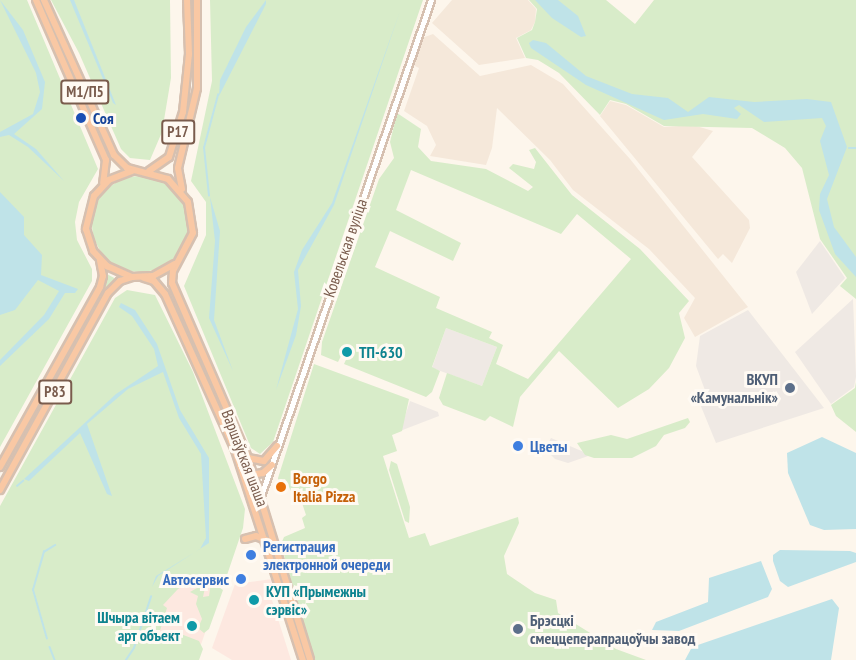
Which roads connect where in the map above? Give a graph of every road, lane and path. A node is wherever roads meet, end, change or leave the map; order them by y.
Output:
1 (36, 0) edge
2 (44, 0) edge
3 (187, 0) edge
4 (197, 0) edge
5 (431, 0) edge
6 (139, 170) junction
7 (149, 171) junction
8 (101, 186) junction
9 (183, 193) junction
10 (100, 260) junction
11 (178, 261) junction
12 (132, 277) junction
13 (144, 278) junction
14 (278, 446) junction
15 (248, 458) junction
16 (272, 465) junction
17 (0, 467) edge
18 (242, 469) junction
19 (254, 476) junction
20 (0, 490) edge
21 (261, 496) junction
22 (245, 539) dead end
23 (266, 540) junction
24 (276, 573) junction
25 (271, 581) dead end
26 (296, 613) junction
27 (288, 615) junction
28 (303, 660) edge
29 (310, 660) edge

1 - 8 highway, М1/П5
2 - 6 highway, М1/П5
3 - 7 highway, Р17
4 - 9 highway, Р17
5 - 14 main road, Ковельская вуліца
6 - 7 highway, М1/П5
6 - 8 highway, М1/П5
7 - 9 highway, М1/П5
8 - 10 highway, М1/П5
9 - 11 highway, Варшаўская шаша
10 - 12 highway
10 - 17 highway, Р83
11 - 13 highway
11 - 15 highway, Варшаўская шаша
12 - 13 highway
12 - 20 highway, Р83
13 - 18 highway, Варшаўская шаша
14 - 15 highway
14 - 16 main road, Ковельская вуліца
15 - 19 highway, Варшаўская шаша
16 - 19 highway
16 - 21 main road, Ковельская вуліца
18 - 19 highway
18 - 23 highway, Варшаўская шаша
19 - 21 highway, Варшаўская шаша
21 - 26 highway, Варшаўская шаша
22 - 23 highway
23 - 24 highway, Варшаўская шаша
24 - 25 highway
24 - 27 highway, Варшаўская шаша
26 - 27 highway
26 - 29 highway, Варшаўская шаша
27 - 28 highway, Варшаўская шаша

